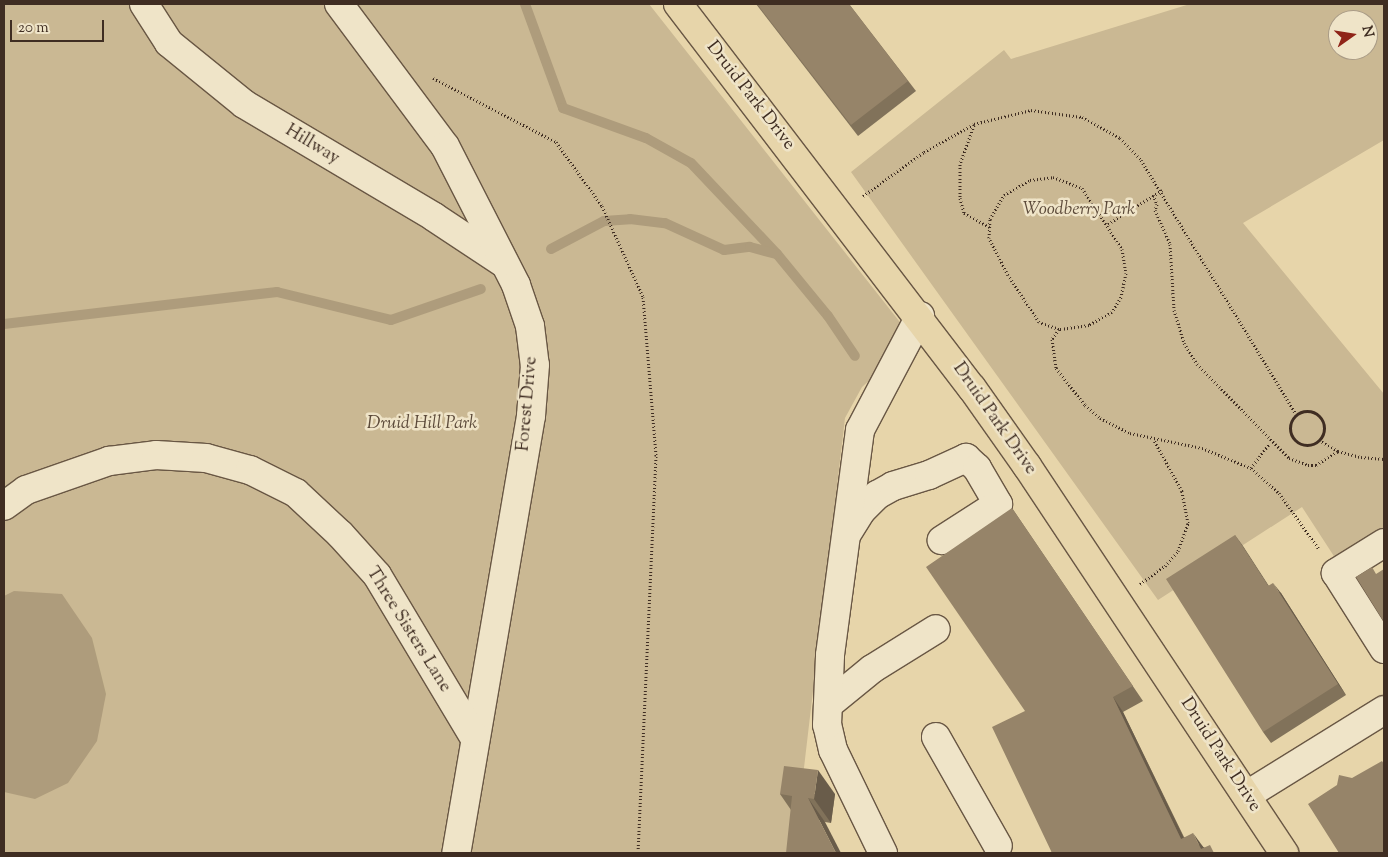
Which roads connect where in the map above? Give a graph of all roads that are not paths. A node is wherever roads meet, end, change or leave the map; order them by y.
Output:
1 (144, 4) edge
2 (339, 4) edge
3 (678, 4) edge
4 (502, 262) junction
5 (920, 316) junction
6 (4, 506) edge
7 (846, 535) junction
8 (942, 540) dead end
9 (1384, 543) edge
10 (936, 629) dead end
11 (1384, 649) edge
12 (828, 705) junction
13 (1384, 710) edge
14 (936, 737) dead end
15 (475, 739) junction
16 (1247, 795) junction
17 (994, 851) edge
18 (456, 853) edge
19 (883, 853) edge
20 (1284, 853) edge

1 - 4 street, Hillway
2 - 4 street, Forest Drive
3 - 5 main road, Druid Park Drive
4 - 15 street, Forest Drive
5 - 7 street
5 - 16 main road, Druid Park Drive
6 - 15 street, Three Sisters Lane
7 - 8 street
7 - 12 street
9 - 11 street
10 - 12 street
12 - 19 street
13 - 16 street
14 - 17 street
15 - 18 street, Forest Drive
16 - 20 main road, Druid Park Drive

